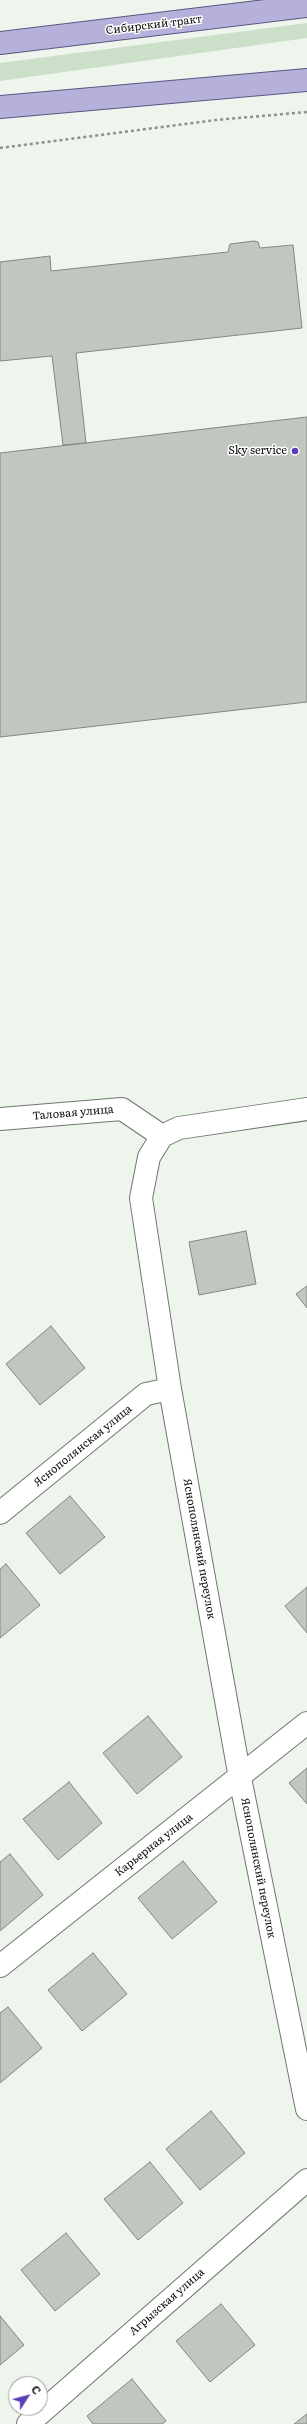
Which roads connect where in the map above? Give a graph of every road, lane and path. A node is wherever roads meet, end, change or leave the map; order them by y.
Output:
1 (307, 6) edge
2 (0, 44) edge
3 (307, 80) edge
4 (0, 107) edge
5 (307, 112) edge
6 (0, 148) edge
7 (307, 1109) edge
8 (0, 1120) edge
9 (162, 1136) junction
10 (170, 1390) junction
11 (0, 1513) edge
12 (307, 1722) edge
13 (240, 1778) junction
14 (0, 1966) edge
15 (307, 2109) edge
16 (307, 2180) edge
17 (28, 2424) edge

1 - 2 main road, Сибирский тракт
3 - 4 main road
5 - 6 path
7 - 9 street
8 - 9 street, Таловая улица
9 - 10 street, Яснополянский переулок
10 - 11 street, Яснополянская улица
10 - 13 street, Яснополянский переулок
12 - 13 street, Карьерная улица
13 - 14 street, Карьерная улица
13 - 15 street, Яснополянский переулок
16 - 17 street, Агрызская улица

